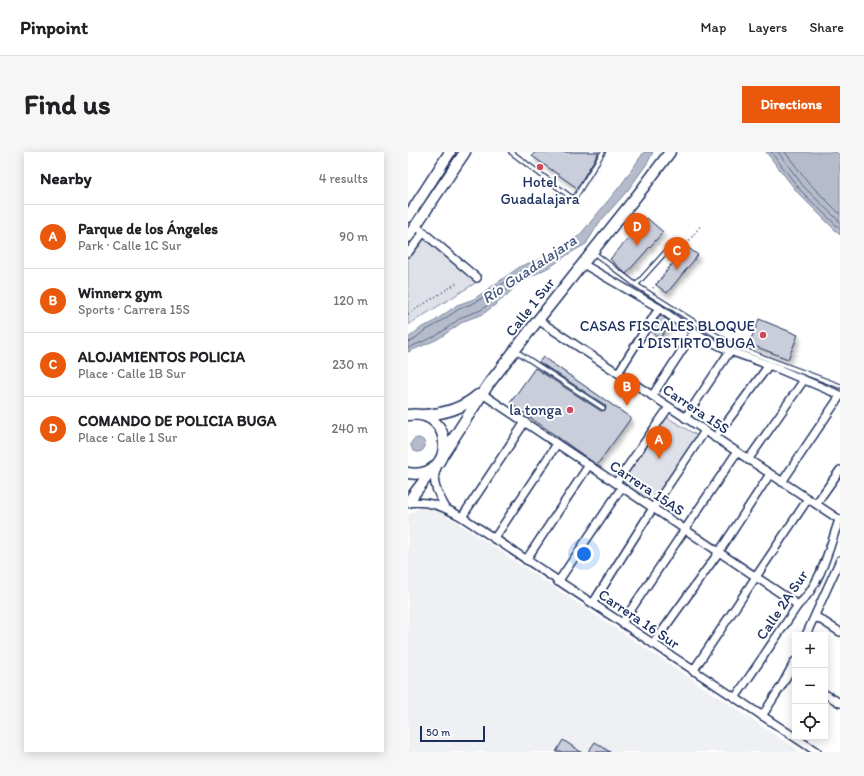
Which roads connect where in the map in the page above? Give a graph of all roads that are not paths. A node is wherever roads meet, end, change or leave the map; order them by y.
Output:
1 (450, 152) edge
2 (464, 152) edge
3 (511, 152) edge
4 (603, 152) edge
5 (670, 152) edge
6 (408, 217) edge
7 (413, 231) edge
8 (672, 245) dead end
9 (593, 252) junction
10 (408, 253) edge
11 (583, 264) junction
12 (477, 278) dead end
13 (636, 285) junction
14 (659, 308) junction
15 (538, 320) junction
16 (694, 332) junction
17 (515, 351) junction
18 (730, 351) junction
19 (769, 365) junction
20 (618, 373) junction
21 (804, 380) junction
22 (840, 386) edge
23 (484, 391) junction
24 (652, 396) junction
25 (840, 396) edge
26 (669, 407) junction
27 (603, 408) dead end
28 (411, 415) edge
29 (685, 418) junction
30 (525, 422) junction
31 (705, 431) junction
32 (716, 438) junction
33 (557, 444) junction
34 (738, 452) junction
35 (440, 460) junction
36 (748, 460) junction
37 (589, 465) junction
38 (840, 470) edge
39 (408, 473) edge
40 (770, 474) junction
41 (782, 482) junction
42 (619, 485) junction
43 (808, 499) junction
44 (408, 502) edge
45 (816, 504) junction
46 (446, 508) junction
47 (653, 508) junction
48 (462, 517) junction
49 (840, 520) edge
50 (686, 530) junction
51 (494, 538) junction
52 (719, 552) junction
53 (526, 560) junction
54 (840, 560) edge
55 (756, 577) junction
56 (837, 577) edge
57 (558, 582) junction
58 (592, 604) junction
59 (798, 605) junction
60 (815, 616) junction
61 (622, 623) junction
62 (807, 632) edge
63 (840, 632) edge
64 (653, 644) junction
65 (693, 671) junction
66 (792, 674) edge
67 (828, 696) edge
68 (735, 698) junction
69 (840, 703) edge
70 (762, 716) junction
71 (817, 752) edge

1 - 6 main road
2 - 7 main road
3 - 4 lane
5 - 9 main road, Calle 1 Sur
7 - 10 street
7 - 12 street
8 - 13 lane
9 - 11 main road, Calle 1 Sur
9 - 13 lane
11 - 14 street
11 - 15 main road, Calle 1 Sur
13 - 22 lane
14 - 16 street
14 - 20 street
15 - 17 main road, Calle 1 Sur
15 - 20 street, Carrera 15S
16 - 18 street
16 - 24 street
17 - 23 main road, Calle 1 Sur
17 - 27 lane
18 - 19 street
18 - 29 street
19 - 21 street
19 - 32 street
20 - 24 street, Carrera 15S
21 - 25 street
21 - 36 street
23 - 28 main road, Calle 1 Sur
23 - 30 street, Carrera 15AS
23 - 35 main road, Calle 1 Sur
24 - 26 street, Carrera 15S
25 - 41 street
26 - 29 street, Carrera 15S
26 - 42 street
28 - 35 main road
29 - 31 street, Carrera 15S
30 - 33 street, Carrera 15AS
30 - 48 street
31 - 32 street, Carrera 15S
31 - 47 street
32 - 34 street, Carrera 15S
33 - 37 street, Carrera 15AS
33 - 51 street
34 - 36 street, Carrera 15S
34 - 50 street
35 - 39 main road
35 - 44 main road, Calle 1 Sur
35 - 46 street
36 - 40 street, Carrera 15S
37 - 42 street, Carrera 15AS
37 - 53 street
38 - 45 street
40 - 41 street, Carrera 15S
40 - 52 street
41 - 43 street, Carrera 15S
42 - 47 street, Carrera 15AS
42 - 57 street
43 - 45 street, Carrera 15S
43 - 55 street
44 - 46 street, Carrera 16 Sur
45 - 49 street, Carrera 15S
46 - 48 street, Carrera 16 Sur
47 - 50 street, Carrera 15AS
47 - 58 street
48 - 51 street, Carrera 16 Sur
49 - 59 street, Calle 2A Sur
50 - 52 street, Carrera 15AS
50 - 61 street
51 - 53 street, Carrera 16 Sur
52 - 55 street, Carrera 15AS
52 - 64 street
53 - 57 street, Carrera 16 Sur
54 - 56 street
55 - 59 street, Carrera 15AS
55 - 65 street
56 - 60 street
57 - 58 street, Carrera 16 Sur
58 - 61 street, Carrera 16 Sur
59 - 68 street, Calle 2A Sur
60 - 62 street
60 - 63 street
61 - 64 street, Carrera 16 Sur
64 - 65 street, Carrera 16 Sur
65 - 68 street, Carrera 16 Sur
66 - 70 street
67 - 69 street
68 - 70 street, Carrera 16 Sur
70 - 71 street, Carrera 16 Sur

